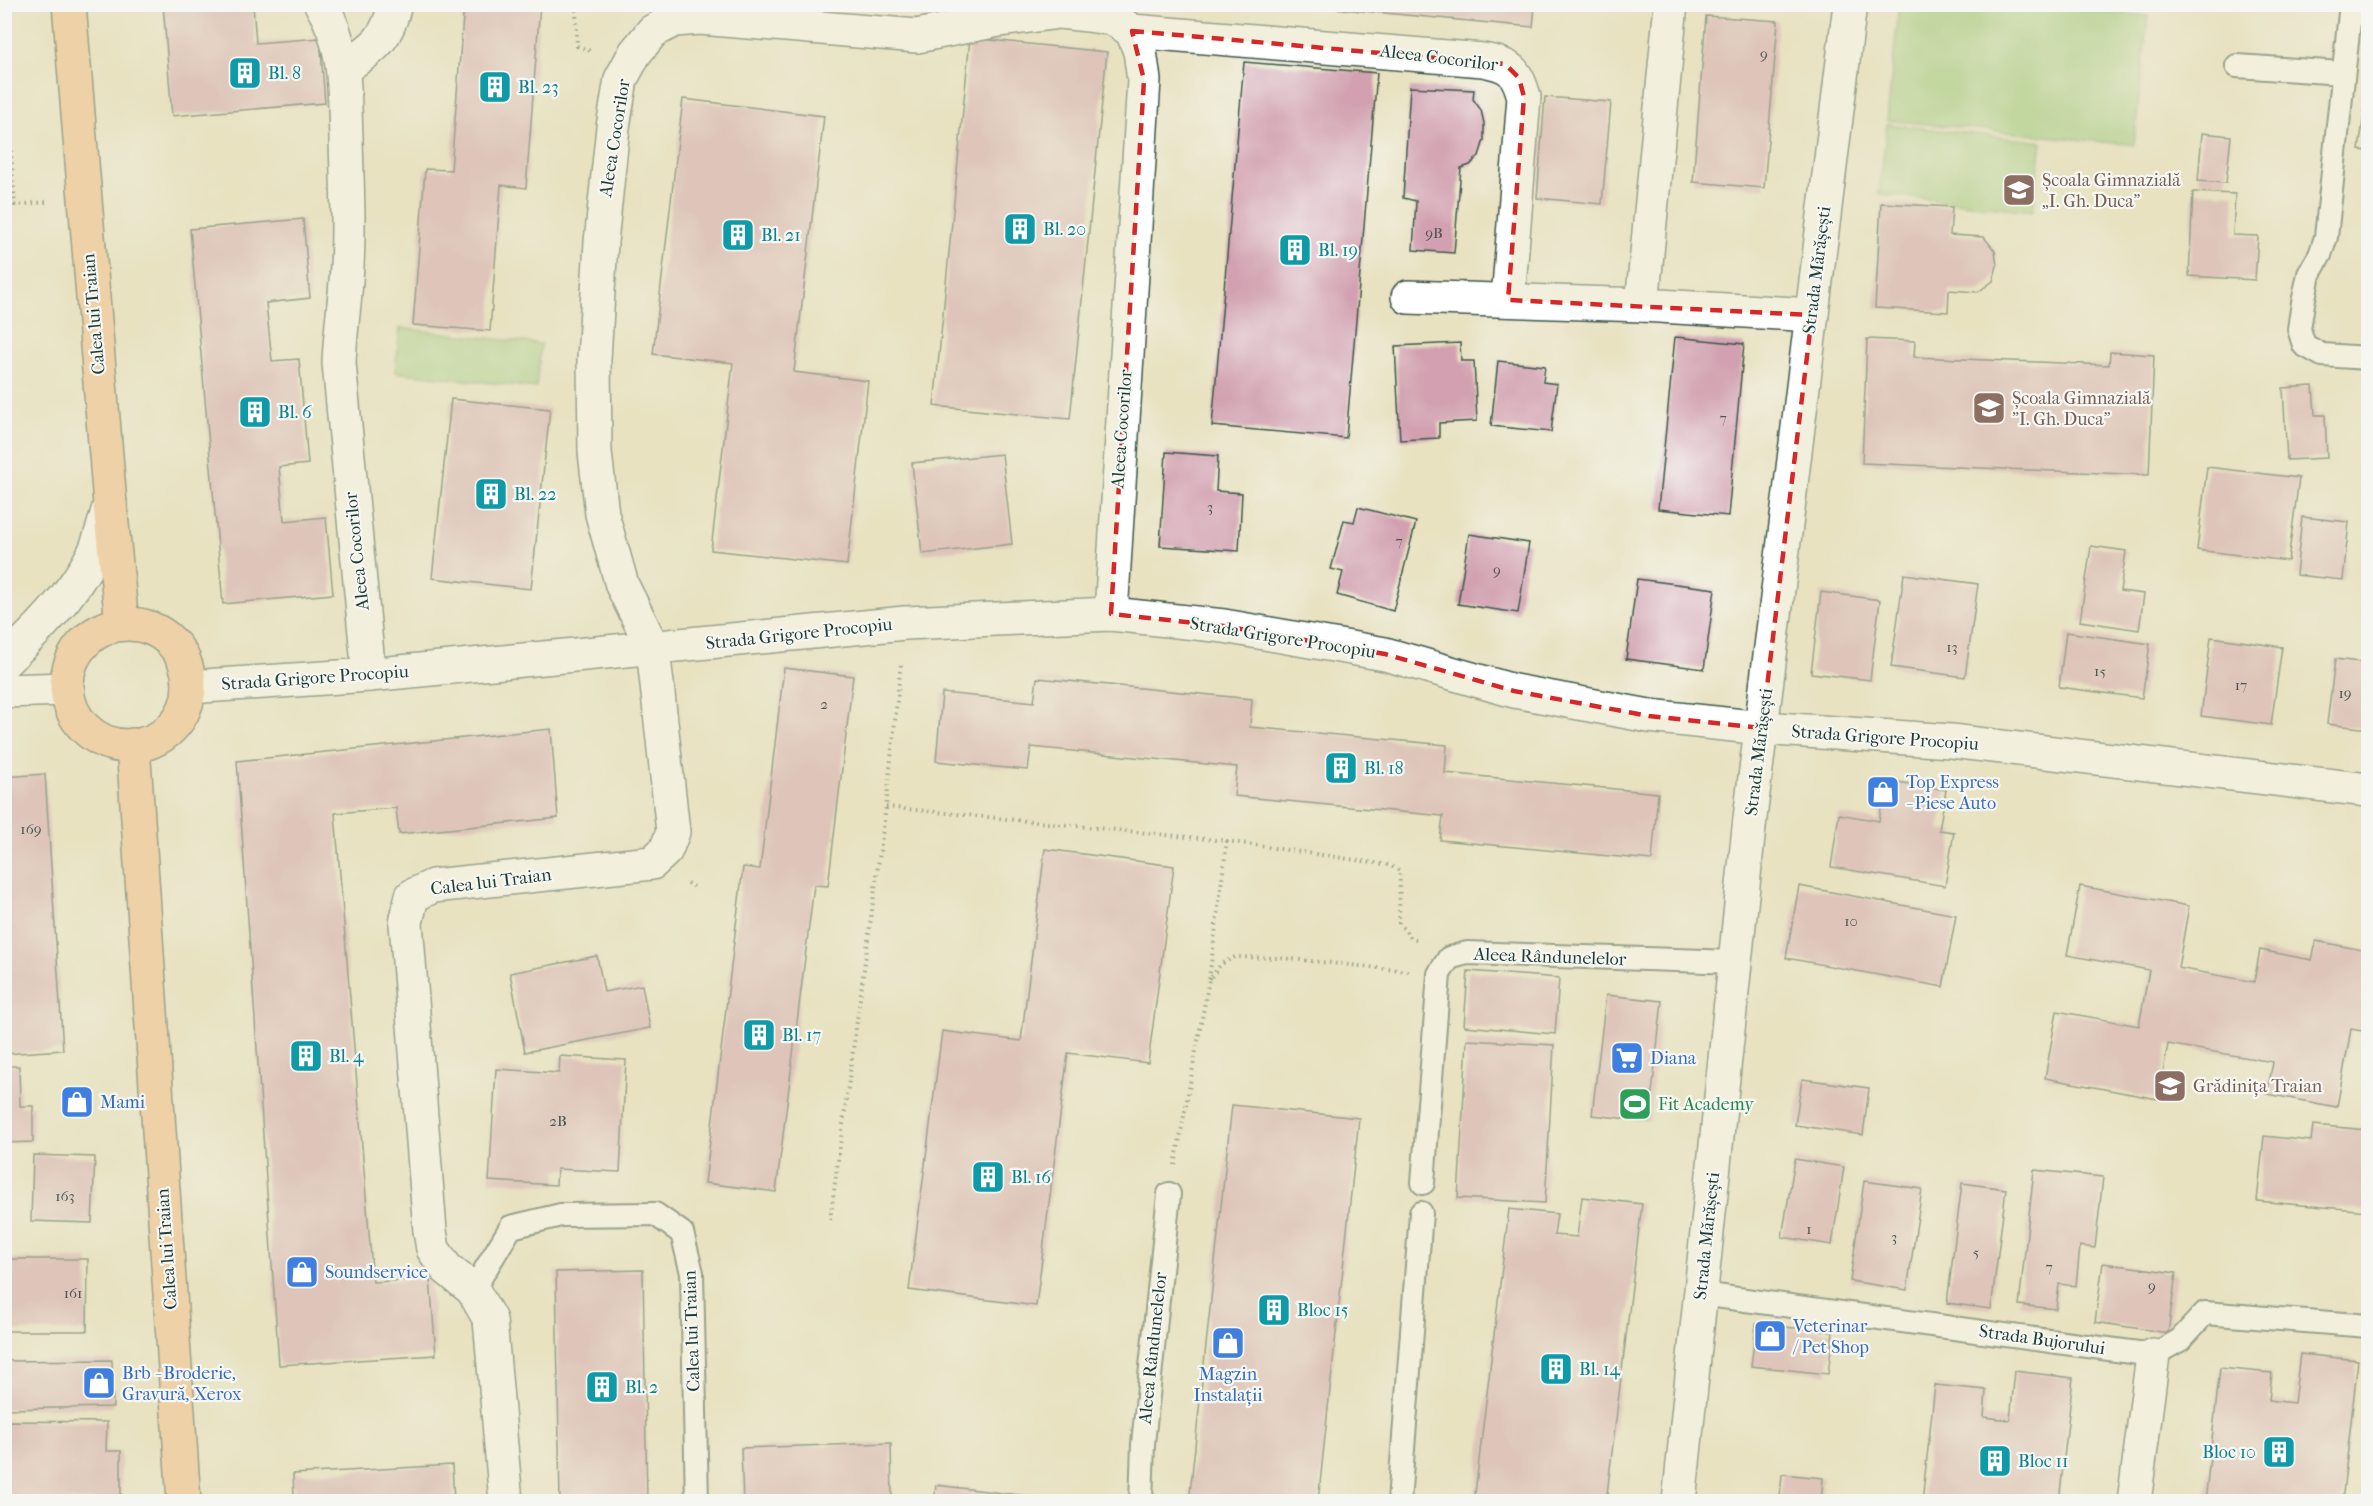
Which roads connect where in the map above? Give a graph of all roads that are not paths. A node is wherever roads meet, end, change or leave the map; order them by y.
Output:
1 (69, 4) edge
2 (321, 4) edge
3 (395, 4) edge
4 (1671, 4) edge
5 (1850, 4) edge
6 (2350, 4) edge
7 (1089, 10) edge
8 (1132, 31) junction
9 (2237, 66) dead end
10 (344, 68) junction
11 (2342, 73) junction
12 (1408, 297) dead end
13 (1508, 300) junction
14 (1642, 305) junction
15 (1812, 315) junction
16 (2368, 357) edge
17 (110, 504) junction
18 (1111, 614) junction
19 (122, 624) junction
20 (653, 648) junction
21 (4, 662) edge
22 (369, 675) junction
23 (189, 687) junction
24 (67, 688) junction
25 (4, 691) edge
26 (1762, 728) junction
27 (133, 745) junction
28 (2368, 790) edge
29 (1736, 962) junction
30 (1423, 1183) dead end
31 (1169, 1194) road end
32 (1421, 1213) dead end
33 (473, 1290) junction
34 (1701, 1294) junction
35 (2368, 1326) edge
36 (2153, 1354) junction
37 (184, 1502) edge
38 (506, 1502) edge
39 (697, 1502) edge
40 (1141, 1502) edge
41 (1399, 1502) edge
42 (1679, 1502) edge
43 (2134, 1502) edge

1 - 17 main road, Calea lui Traian
2 - 10 street, Aleea Cocorilor
3 - 10 street
4 - 14 street
5 - 15 street, Strada Mărășești
6 - 11 lane
7 - 8 street, Aleea Cocorilor
7 - 20 street, Aleea Cocorilor
8 - 13 street, Aleea Cocorilor
8 - 18 street, Aleea Cocorilor
9 - 11 lane
10 - 22 street, Aleea Cocorilor
11 - 16 lane
12 - 13 street
13 - 14 street
14 - 15 street
15 - 26 street, Strada Mărășești
17 - 19 main road, Calea lui Traian
17 - 21 street
18 - 20 street, Strada Grigore Procopiu
18 - 26 street, Strada Grigore Procopiu
19 - 23 main road
19 - 24 main road
20 - 22 street, Strada Grigore Procopiu
20 - 33 street, Calea lui Traian
22 - 23 street, Strada Grigore Procopiu
23 - 27 main road
24 - 25 street
24 - 27 main road
26 - 28 street, Strada Grigore Procopiu
26 - 29 street, Strada Mărășești
27 - 37 main road, Calea lui Traian
29 - 30 lane, Aleea Rândunelelor
29 - 34 street, Strada Mărășești
31 - 40 lane, Aleea Rândunelelor
32 - 41 lane
33 - 38 street, Calea lui Traian
33 - 39 lane, Calea lui Traian
34 - 36 lane, Strada Bujorului
34 - 42 street, Strada Mărășești
35 - 36 lane
36 - 43 street

